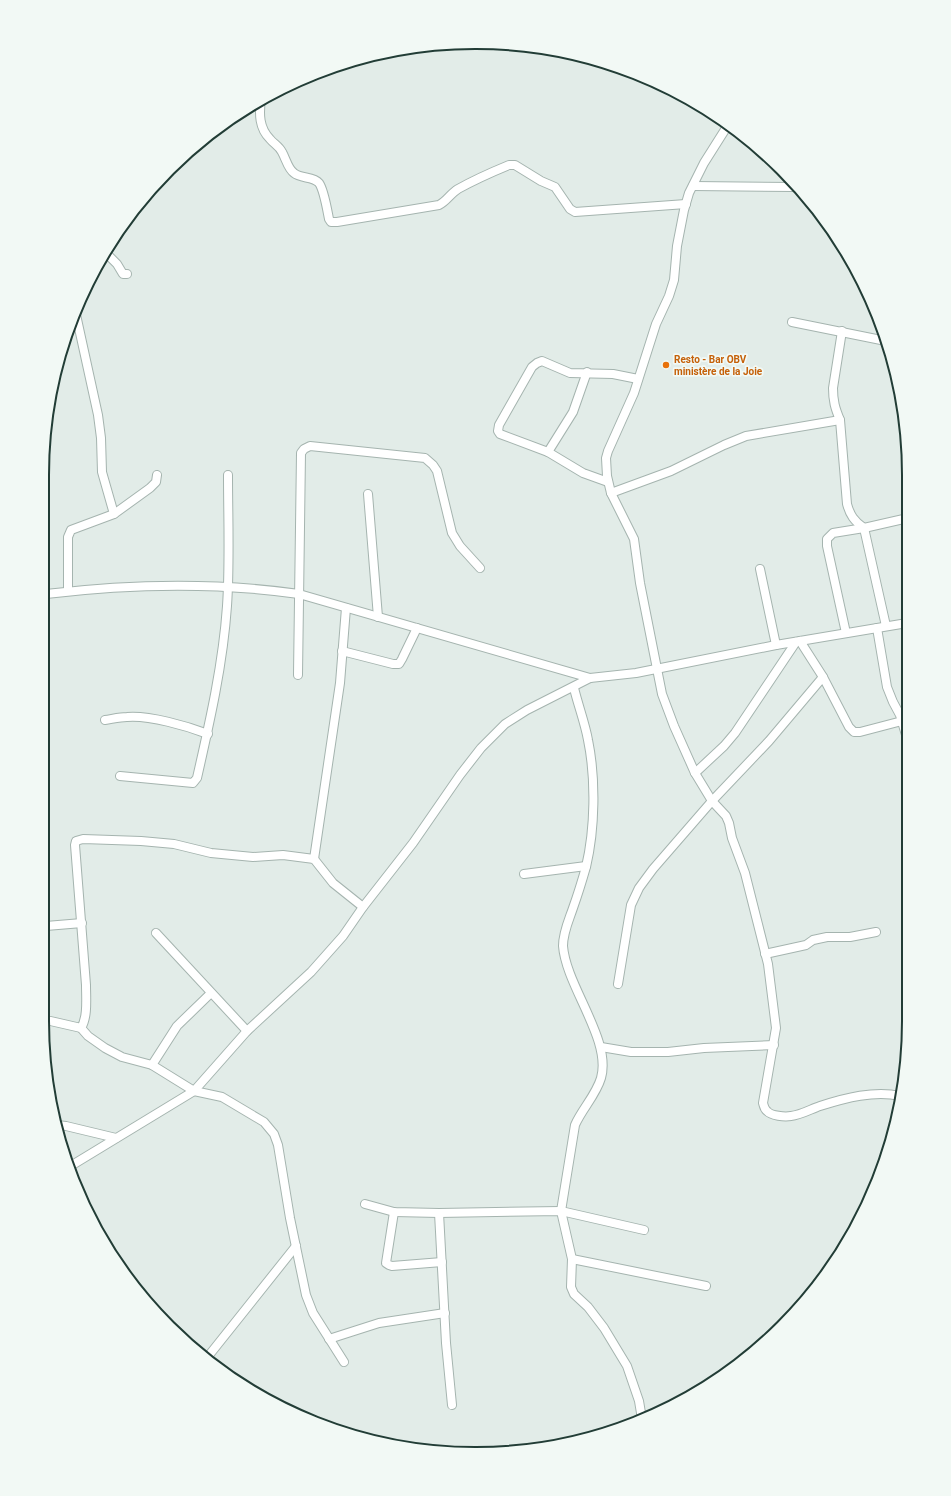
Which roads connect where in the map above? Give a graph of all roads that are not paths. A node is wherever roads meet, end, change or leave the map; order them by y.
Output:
1 (261, 107) edge
2 (725, 130) edge
3 (693, 186) junction
4 (789, 187) edge
5 (686, 204) junction
6 (110, 257) edge
7 (127, 274) dead end
8 (78, 322) edge
9 (792, 322) dead end
10 (842, 332) junction
11 (879, 340) edge
12 (587, 372) junction
13 (638, 379) junction
14 (840, 420) junction
15 (548, 452) junction
16 (157, 475) dead end
17 (228, 475) dead end
18 (608, 482) junction
19 (611, 493) junction
20 (368, 494) dead end
21 (114, 514) junction
22 (902, 520) edge
23 (864, 528) junction
24 (480, 568) dead end
25 (760, 568) dead end
26 (228, 587) junction
27 (68, 591) junction
28 (49, 594) edge
29 (299, 594) junction
30 (346, 608) junction
31 (378, 617) junction
32 (902, 623) edge
33 (886, 626) junction
34 (417, 628) junction
35 (877, 628) junction
36 (846, 633) junction
37 (798, 641) junction
38 (776, 645) junction
39 (342, 651) junction
40 (657, 668) junction
41 (298, 675) dead end
42 (590, 678) junction
43 (823, 678) junction
44 (574, 688) junction
45 (902, 716) edge
46 (902, 717) edge
47 (105, 720) dead end
48 (208, 734) junction
49 (695, 773) junction
50 (120, 776) dead end
51 (712, 801) junction
52 (314, 859) junction
53 (586, 866) junction
54 (524, 874) dead end
55 (363, 907) junction
56 (82, 924) junction
57 (49, 926) edge
58 (876, 932) dead end
59 (156, 933) dead end
60 (765, 954) junction
61 (618, 984) dead end
62 (211, 993) junction
63 (49, 1021) edge
64 (81, 1028) junction
65 (247, 1031) junction
66 (774, 1045) junction
67 (601, 1047) junction
68 (152, 1066) junction
69 (194, 1091) junction
70 (895, 1096) edge
71 (63, 1126) edge
72 (116, 1138) junction
73 (74, 1164) edge
74 (365, 1204) dead end
75 (561, 1211) junction
76 (394, 1212) junction
77 (439, 1213) junction
78 (644, 1230) dead end
79 (296, 1246) junction
80 (572, 1259) junction
81 (442, 1262) junction
82 (706, 1286) dead end
83 (445, 1313) junction
84 (329, 1339) junction
85 (210, 1354) edge
86 (344, 1362) dead end
87 (452, 1405) dead end
88 (641, 1414) edge

1 - 5 street
2 - 3 street
3 - 4 street
3 - 5 street
5 - 13 street
6 - 7 street
8 - 21 street
9 - 10 street
10 - 11 street
10 - 14 street
12 - 13 street
12 - 15 street
12 - 15 street
13 - 18 street
14 - 19 street
14 - 23 street
15 - 18 street
16 - 21 street
17 - 26 street
18 - 19 street
19 - 40 street
20 - 31 street
21 - 27 street
22 - 23 street
23 - 33 street
23 - 36 street
24 - 29 street
25 - 38 street
26 - 27 street
26 - 29 street
26 - 48 street
27 - 28 street
29 - 30 street
29 - 41 street
30 - 31 street
30 - 39 street
31 - 34 street
32 - 33 street
33 - 35 street
34 - 39 street
34 - 42 street
35 - 36 street
35 - 45 street
36 - 37 street
37 - 38 street
37 - 43 street
37 - 49 street
38 - 40 street
39 - 52 street
40 - 42 street
40 - 49 street
42 - 44 street
43 - 46 street
43 - 51 street
44 - 53 street
44 - 55 street
47 - 48 street
48 - 50 street
49 - 51 street
51 - 60 street
51 - 61 street
52 - 55 street
52 - 56 street
53 - 54 street
53 - 67 street
55 - 65 street
56 - 57 street
56 - 64 street
58 - 60 street
59 - 62 street
60 - 66 street
62 - 65 street
62 - 68 street
63 - 64 street
64 - 68 street
65 - 69 street
66 - 67 street
66 - 70 street
67 - 75 street
68 - 69 street
69 - 72 street
69 - 79 street
71 - 72 street
72 - 73 street
74 - 76 street
75 - 77 street
75 - 78 street
75 - 80 street
76 - 77 street
76 - 81 street
77 - 81 street
79 - 84 street
79 - 85 street
80 - 82 street
80 - 88 street
81 - 83 street
83 - 84 street
83 - 87 street
84 - 86 street

